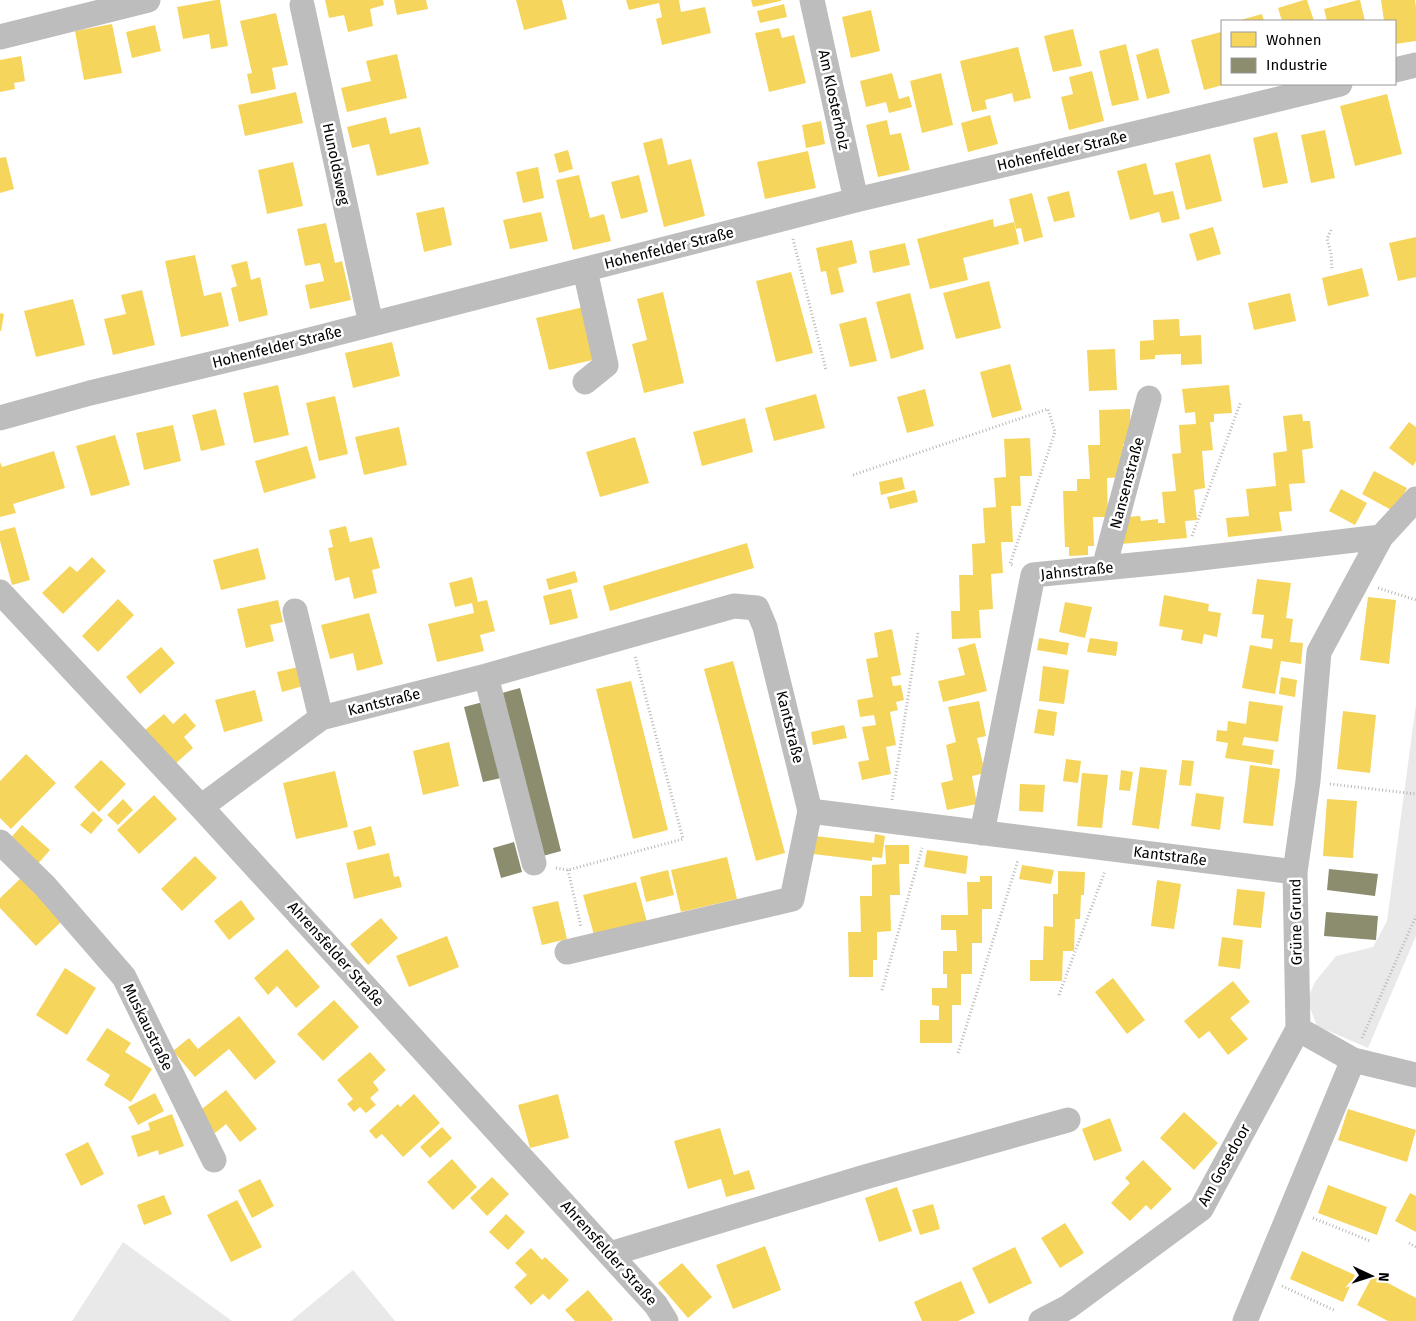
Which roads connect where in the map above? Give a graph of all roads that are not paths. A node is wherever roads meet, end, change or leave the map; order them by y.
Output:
1 (148, 0) edge
2 (812, 0) edge
3 (302, 4) dead end
4 (0, 37) edge
5 (1416, 65) edge
6 (1396, 70) edge
7 (1336, 85) edge
8 (856, 200) junction
9 (585, 270) junction
10 (371, 324) junction
11 (585, 382) dead end
12 (1149, 398) dead end
13 (0, 418) edge
14 (1416, 499) edge
15 (1381, 537) junction
16 (1104, 568) junction
17 (0, 592) edge
18 (295, 611) dead end
19 (486, 676) junction
20 (320, 718) junction
21 (201, 807) junction
22 (810, 812) junction
23 (982, 833) junction
24 (0, 842) edge
25 (534, 863) road end
26 (1295, 872) junction
27 (576, 949) road end
28 (1298, 1029) junction
29 (1353, 1060) junction
30 (1416, 1075) edge
31 (1068, 1120) dead end
32 (214, 1160) dead end
33 (610, 1254) junction
34 (666, 1321) edge
35 (1041, 1321) edge
36 (1245, 1321) edge

1 - 4 street
2 - 8 street, Am Klosterholz
3 - 10 street, Hunoldsweg
5 - 6 street
7 - 8 street, Hohenfelder Straße
8 - 9 street, Hohenfelder Straße
9 - 10 street, Hohenfelder Straße
9 - 11 street
10 - 13 street, Hohenfelder Straße
12 - 16 street, Nansenstraße
14 - 15 street, Grüne Grund
15 - 16 street, Jahnstraße
15 - 26 street, Grüne Grund
16 - 23 street, Jahnstraße
17 - 21 street, Ahrensfelder Straße
18 - 20 street
19 - 20 street, Kantstraße
19 - 22 street, Kantstraße
19 - 25 street
20 - 21 street, Kantstraße
21 - 33 street, Ahrensfelder Straße
22 - 23 street, Kantstraße
22 - 27 street
23 - 26 street, Kantstraße
24 - 32 street, Muskaustraße
26 - 28 street, Grüne Grund
28 - 29 street
28 - 35 street, Am Gosedoor
29 - 30 street
29 - 36 street
31 - 33 street
33 - 34 street, Ahrensfelder Straße

